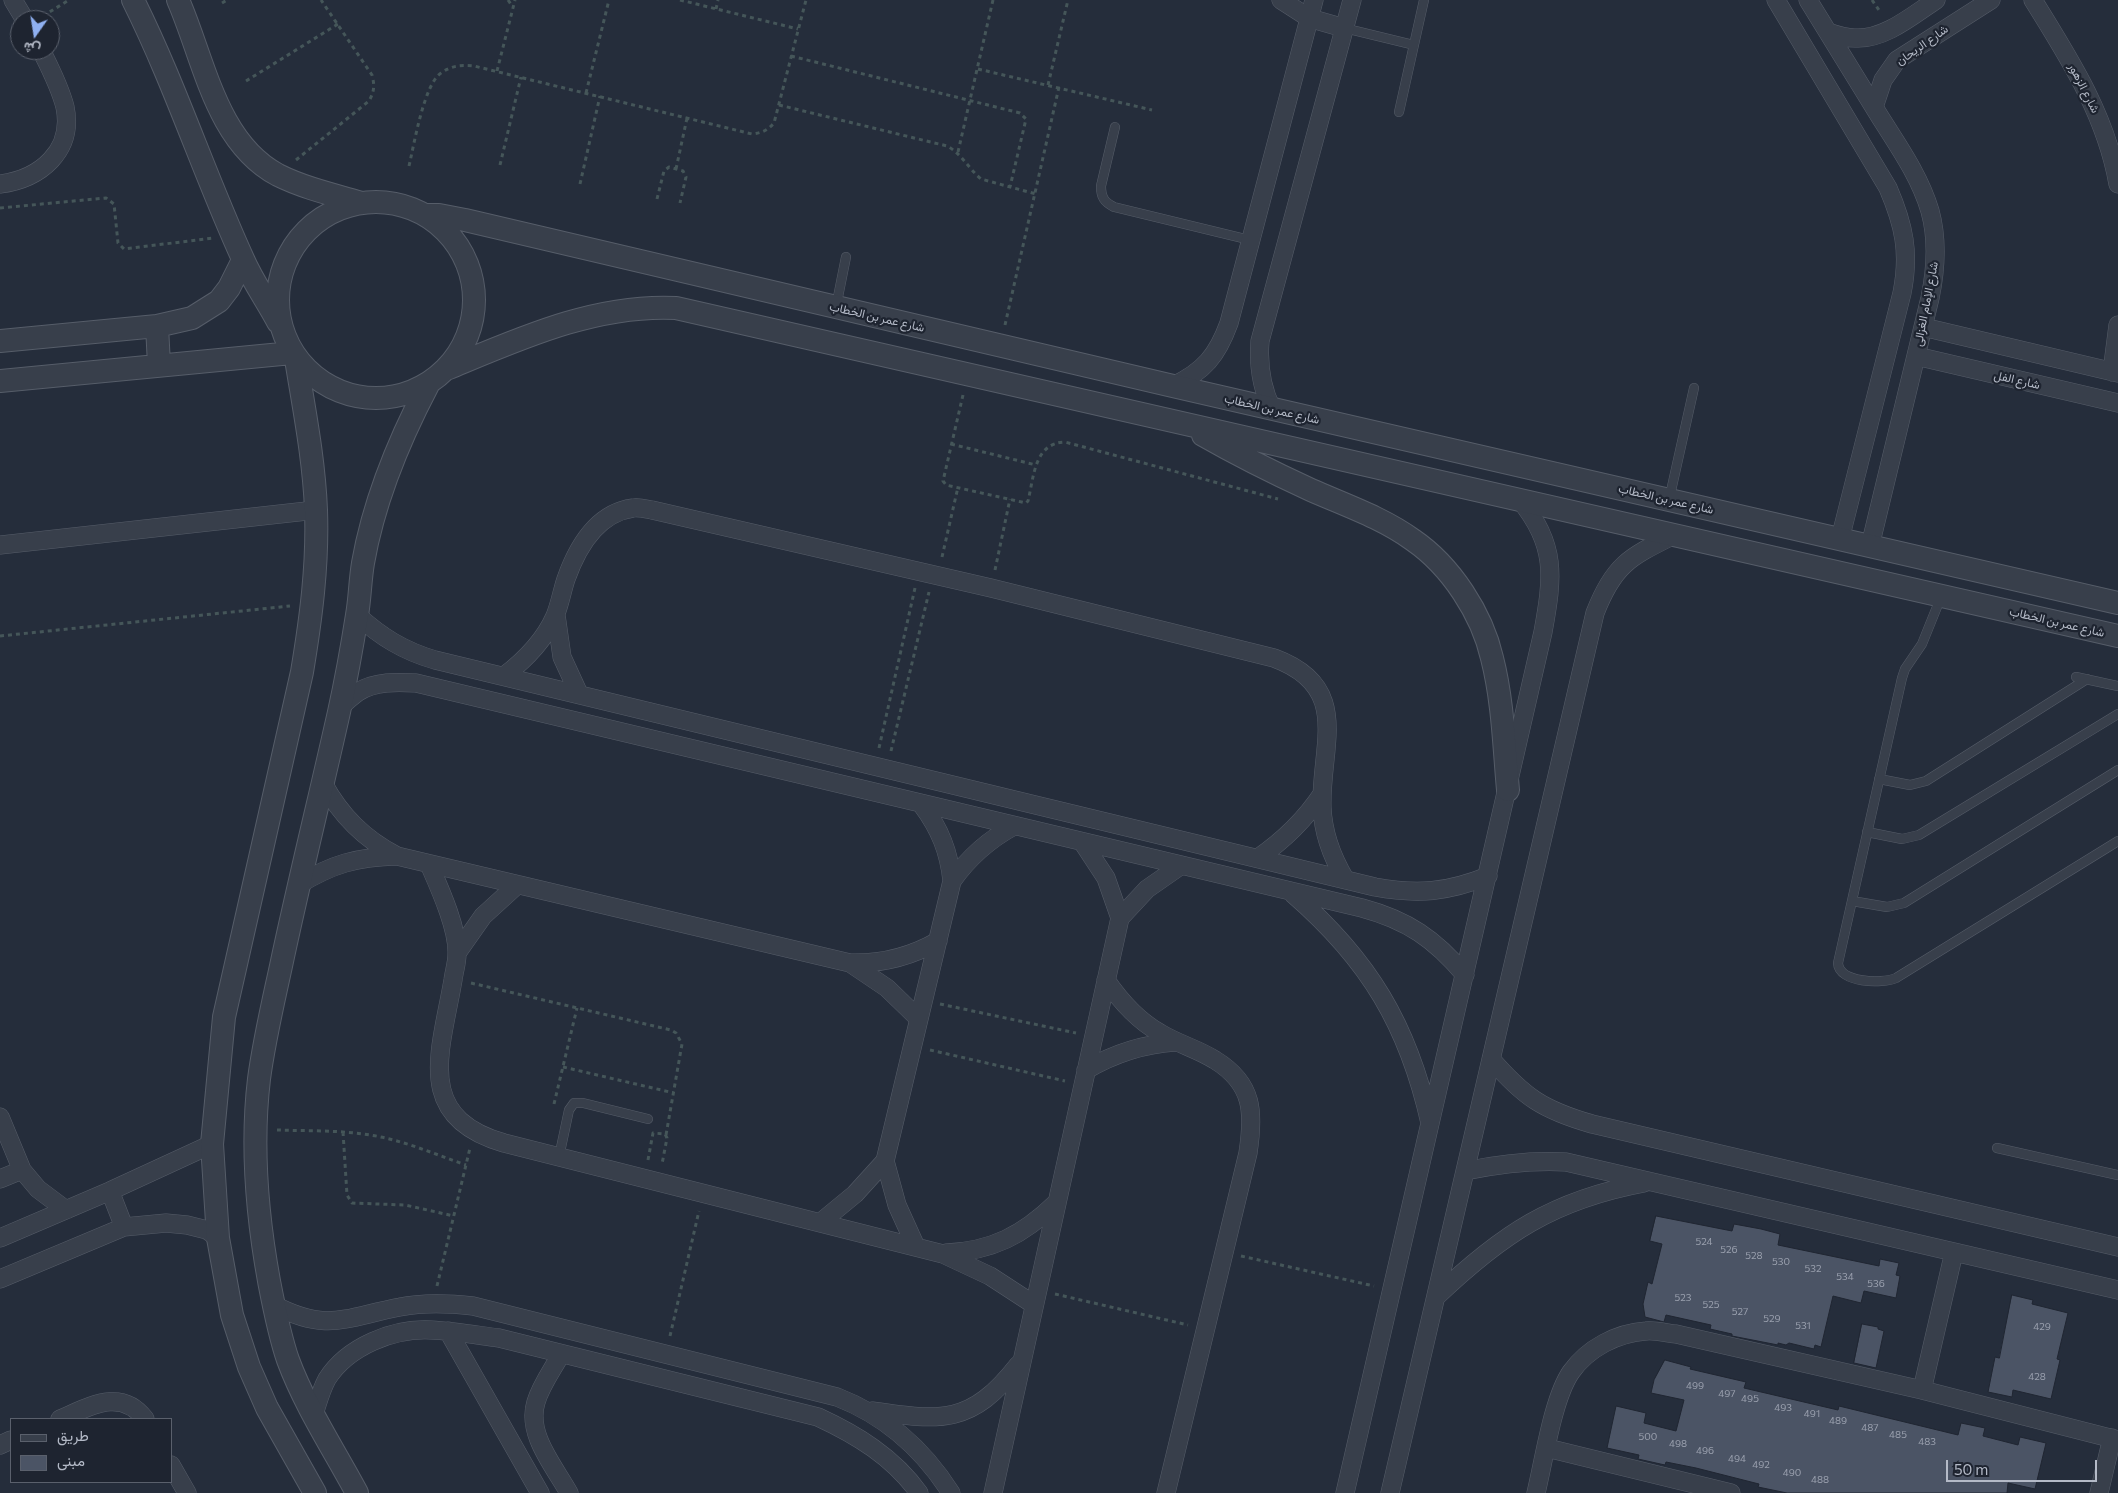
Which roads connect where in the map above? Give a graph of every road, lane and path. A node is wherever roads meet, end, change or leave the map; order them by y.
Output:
1 (69, 0) edge
2 (133, 0) edge
3 (178, 0) edge
4 (227, 0) edge
5 (322, 0) edge
6 (508, 0) edge
7 (515, 0) edge
8 (609, 0) edge
9 (680, 0) edge
10 (718, 0) edge
11 (806, 0) edge
12 (993, 0) edge
13 (1068, 0) edge
14 (1281, 0) edge
15 (1314, 0) edge
16 (1352, 0) edge
17 (1424, 0) edge
18 (1776, 0) edge
19 (1808, 0) edge
20 (1936, 0) edge
21 (1991, 0) edge
22 (2033, 0) edge
23 (222, 3) dead end
24 (513, 7) junction
25 (716, 9) junction
26 (52, 10) edge
27 (1309, 18) junction
28 (338, 24) junction
29 (1344, 28) junction
30 (798, 29) junction
31 (1828, 32) junction
32 (1414, 45) junction
33 (791, 56) junction
34 (46, 60) edge
35 (978, 69) junction
36 (497, 71) junction
37 (206, 74) junction
38 (521, 77) junction
39 (246, 81) dead end
40 (1048, 85) junction
41 (1059, 88) junction
42 (174, 90) junction
43 (586, 93) junction
44 (600, 96) junction
45 (971, 100) junction
46 (779, 105) junction
47 (1874, 107) junction
48 (1152, 110) dead end
49 (1399, 112) dead end
50 (687, 118) junction
51 (1115, 127) dead end
52 (958, 152) junction
53 (500, 165) dead end
54 (409, 166) dead end
55 (676, 169) junction
56 (278, 175) junction
57 (0, 184) edge
58 (580, 184) dead end
59 (2118, 184) edge
60 (1010, 187) junction
61 (1036, 194) junction
62 (657, 199) dead end
63 (362, 203) junction
64 (680, 203) dead end
65 (0, 208) edge
66 (426, 215) junction
67 (233, 236) junction
68 (1250, 240) junction
69 (846, 257) dead end
70 (243, 260) junction
71 (836, 307) junction
72 (2118, 325) edge
73 (157, 326) junction
74 (281, 326) junction
75 (1923, 327) junction
76 (0, 341) edge
77 (989, 343) junction
78 (294, 356) junction
79 (1916, 356) junction
80 (159, 365) junction
81 (449, 368) junction
82 (2115, 372) edge
83 (969, 374) junction
84 (0, 381) edge
85 (428, 385) junction
86 (1173, 386) junction
87 (1694, 388) dead end
88 (2118, 403) edge
89 (1272, 409) junction
90 (1178, 422) junction
91 (952, 444) junction
92 (1036, 465) junction
93 (958, 487) junction
94 (1010, 499) junction
95 (1520, 500) junction
96 (1669, 500) junction
97 (1283, 501) dead end
98 (316, 510) junction
99 (1721, 512) junction
100 (1784, 526) junction
101 (1674, 535) junction
102 (1840, 539) junction
103 (1713, 544) junction
104 (0, 545) edge
105 (1870, 546) junction
106 (1778, 559) junction
107 (930, 574) junction
108 (991, 588) junction
109 (1942, 596) junction
110 (2114, 602) edge
111 (312, 603) junction
112 (357, 615) junction
113 (556, 615) junction
114 (2110, 634) edge
115 (0, 636) edge
116 (504, 676) junction
117 (2076, 677) dead end
118 (2087, 679) junction
119 (2118, 686) edge
120 (579, 694) junction
121 (340, 707) junction
122 (2118, 714) edge
123 (798, 747) junction
124 (881, 767) junction
125 (2118, 770) edge
126 (792, 774) junction
127 (1879, 779) junction
128 (323, 783) junction
129 (1508, 790) junction
130 (1322, 794) junction
131 (922, 805) junction
132 (1014, 826) junction
133 (1867, 832) junction
134 (2118, 841) edge
135 (1083, 843) junction
136 (398, 856) junction
137 (1258, 858) junction
138 (429, 864) junction
139 (1180, 866) junction
140 (1488, 876) junction
141 (1345, 879) junction
142 (952, 881) junction
143 (298, 884) junction
144 (517, 885) junction
145 (1291, 892) junction
146 (1852, 901) junction
147 (1120, 918) junction
148 (938, 941) junction
149 (457, 953) junction
150 (850, 963) junction
151 (1465, 975) junction
152 (453, 979) junction
153 (1106, 980) junction
154 (923, 1001) junction
155 (577, 1008) junction
156 (919, 1019) junction
157 (1094, 1037) junction
158 (1176, 1042) junction
159 (912, 1046) junction
160 (1491, 1059) junction
161 (563, 1067) junction
162 (1084, 1077) junction
163 (674, 1093) junction
164 (554, 1106) dead end
165 (0, 1117) edge
166 (648, 1119) dead end
167 (1431, 1126) junction
168 (256, 1129) junction
169 (343, 1132) junction
170 (474, 1132) junction
171 (666, 1134) junction
172 (212, 1144) junction
173 (1997, 1148) dead end
174 (559, 1157) junction
175 (885, 1161) junction
176 (466, 1164) junction
177 (22, 1170) junction
178 (1465, 1171) junction
179 (2118, 1175) edge
180 (0, 1179) edge
181 (651, 1180) junction
182 (1652, 1182) junction
183 (110, 1191) junction
184 (703, 1193) junction
185 (1056, 1203) junction
186 (66, 1210) junction
187 (454, 1216) junction
188 (821, 1222) junction
189 (124, 1227) junction
190 (0, 1238) edge
191 (218, 1238) junction
192 (916, 1246) junction
193 (2118, 1247) edge
194 (1224, 1252) junction
195 (1954, 1252) junction
196 (943, 1254) junction
197 (0, 1279) edge
198 (1392, 1290) junction
199 (2118, 1290) edge
200 (1035, 1297) junction
201 (1436, 1297) junction
202 (433, 1303) junction
203 (274, 1305) junction
204 (1205, 1329) junction
205 (448, 1331) junction
206 (561, 1354) junction
207 (666, 1354) junction
208 (1021, 1360) junction
209 (798, 1386) junction
210 (1922, 1390) junction
211 (793, 1410) junction
212 (866, 1410) junction
213 (314, 1414) junction
214 (62, 1418) edge
215 (144, 1418) edge
216 (2115, 1439) edge
217 (1547, 1448) junction
218 (172, 1467) edge
219 (1681, 1487) edge
220 (187, 1493) edge
221 (315, 1493) edge
222 (357, 1493) edge
223 (540, 1493) edge
224 (569, 1493) edge
225 (919, 1493) edge
226 (950, 1493) edge
227 (993, 1493) edge
228 (1166, 1493) edge
229 (1345, 1493) edge
230 (1390, 1493) edge
231 (1536, 1493) edge
232 (1731, 1493) edge
233 (2099, 1493) edge

1 - 26 path
2 - 42 street
3 - 37 street
4 - 23 path
5 - 28 path
6 - 24 path
7 - 24 path
8 - 43 path
9 - 25 path
10 - 25 path
11 - 30 path
12 - 35 path
13 - 40 path
14 - 27 street
15 - 27 street
16 - 29 street
17 - 32 lane
18 - 102 street, شارع الإمام الغزالى
19 - 31 street, شارع الإمام الغزالى
20 - 31 street
21 - 47 street, شارع الريحان
22 - 59 street, شارع الزهور
24 - 36 path
25 - 30 path
27 - 29 street
27 - 68 street
28 - 39 path
28 - 56 path
29 - 32 lane
29 - 89 street
30 - 33 path
31 - 47 street, شارع الإمام الغزالى
32 - 49 lane
33 - 45 path
33 - 46 path
34 - 57 street
35 - 40 path
35 - 45 path
36 - 38 path
36 - 54 path
37 - 42 street
37 - 56 street
38 - 43 path
38 - 53 path
40 - 41 path
41 - 48 path
41 - 61 path
42 - 67 street
43 - 44 path
44 - 50 path
44 - 58 path
45 - 52 path
45 - 60 path
46 - 50 path
46 - 52 path
47 - 75 street, شارع الإمام الغزالى
50 - 55 path
51 - 68 lane
52 - 60 path
55 - 62 path
55 - 64 path
56 - 63 street
60 - 61 path
61 - 77 path
63 - 66 street
63 - 74 street
65 - 67 path
66 - 71 street, شارع عمر بن الخطاب
66 - 81 street
67 - 70 street
68 - 86 street
69 - 71 lane
70 - 73 street
70 - 74 street
71 - 77 street, شارع عمر بن الخطاب
72 - 82 street
73 - 76 street
73 - 80 street
74 - 78 street
75 - 79 street, شارع الإمام الغزالى
75 - 82 street
77 - 83 street
77 - 86 street, شارع عمر بن الخطاب
78 - 80 street
78 - 85 street
78 - 98 street
79 - 88 street, شارع الفل
79 - 105 street, شارع الإمام الغزالى
80 - 84 street
81 - 83 street, شارع عمر بن الخطاب
81 - 85 street
83 - 90 street, شارع عمر بن الخطاب
83 - 91 path
85 - 112 street
86 - 89 street, شارع عمر بن الخطاب
87 - 96 lane
89 - 96 street, شارع عمر بن الخطاب
90 - 95 street, شارع عمر بن الخطاب
90 - 129 street
91 - 92 path
91 - 93 path
92 - 94 path
92 - 97 path
93 - 94 path
93 - 107 path
94 - 108 path
95 - 101 street, شارع عمر بن الخطاب
95 - 129 street
96 - 99 street, شارع عمر بن الخطاب
98 - 104 street
98 - 111 street
99 - 100 street, شارع عمر بن الخطاب
99 - 103 street
100 - 102 street, شارع عمر بن الخطاب
100 - 106 street
101 - 103 street, شارع عمر بن الخطاب
101 - 160 street
102 - 105 street, شارع عمر بن الخطاب
103 - 106 street, شارع عمر بن الخطاب
105 - 110 street, شارع عمر بن الخطاب
106 - 109 street, شارع عمر بن الخطاب
107 - 108 street
107 - 113 street
107 - 124 path
107 - 124 path
108 - 130 street
109 - 114 street, شارع عمر بن الخطاب
109 - 127 lane
110 - 114 street
111 - 115 path
111 - 172 street
112 - 116 street
112 - 121 street
113 - 116 street
113 - 120 street
116 - 120 street
117 - 118 lane
118 - 119 lane
118 - 127 lane
120 - 123 street
121 - 126 street
121 - 128 street
122 - 133 lane
123 - 124 street
123 - 126 street
124 - 137 street
125 - 146 lane
126 - 131 street
127 - 133 lane
128 - 136 street
128 - 143 street
129 - 140 street
130 - 137 street
130 - 141 street
131 - 132 street
131 - 142 street
132 - 135 street
132 - 142 street
133 - 146 lane
134 - 146 lane
135 - 139 street
135 - 147 street
136 - 138 street
136 - 143 street
137 - 141 street
138 - 144 street
138 - 149 street
139 - 145 street
139 - 147 street
140 - 141 street
140 - 151 street
142 - 148 street
143 - 168 street
144 - 149 street
144 - 150 street
145 - 151 street
145 - 167 street
147 - 153 street
148 - 150 street
148 - 154 street
149 - 152 street
150 - 156 street
151 - 167 street
152 - 155 path
152 - 170 street
153 - 157 street
153 - 158 street
154 - 156 street
154 - 157 path
155 - 161 path
155 - 163 path
156 - 159 street
157 - 162 street
158 - 162 street
158 - 194 street
159 - 162 path
159 - 175 street
160 - 178 street
160 - 193 street
161 - 163 path
161 - 164 path
162 - 185 street
163 - 171 path
165 - 177 street
166 - 174 lane
167 - 198 street
168 - 169 path
168 - 203 street
169 - 176 path
169 - 187 path
170 - 174 street
170 - 176 path
171 - 181 path
171 - 181 path
172 - 183 street
172 - 191 street
173 - 179 lane
174 - 181 street
175 - 188 street
175 - 192 street
176 - 187 path
177 - 180 street
177 - 186 street
178 - 182 street
178 - 201 street
181 - 184 street
182 - 195 street
182 - 201 street
183 - 186 street
183 - 189 street
184 - 188 street
184 - 207 path
185 - 196 street
185 - 200 street
186 - 190 street
187 - 202 path
188 - 192 street
189 - 191 street
189 - 197 street
191 - 221 street
192 - 196 street
194 - 198 path
194 - 204 street
195 - 199 street
195 - 210 street
196 - 200 street
198 - 229 street
200 - 204 path
200 - 208 street
201 - 230 street
202 - 203 street
202 - 207 street
203 - 213 street
204 - 228 street
205 - 206 street
205 - 213 street
205 - 223 street
206 - 211 street
206 - 224 street
207 - 209 street
208 - 212 street
208 - 227 street
209 - 211 street
209 - 212 street
210 - 216 street
210 - 217 street
211 - 225 street
212 - 226 street
213 - 222 street
214 - 215 street
216 - 233 street
217 - 219 street
217 - 231 street
218 - 220 street
219 - 232 street

